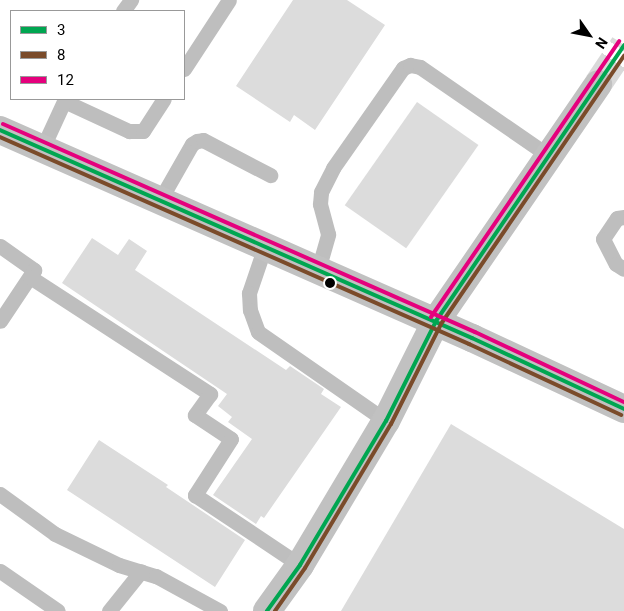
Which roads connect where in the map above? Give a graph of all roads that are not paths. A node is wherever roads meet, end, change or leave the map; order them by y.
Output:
1 (228, 0) edge
2 (185, 67) edge
3 (598, 84) tunnel mouth
4 (64, 100) edge
5 (163, 100) edge
6 (0, 130) edge
7 (42, 149) junction
8 (548, 156) junction
9 (270, 175) dead end
10 (160, 200) junction
11 (624, 217) edge
12 (0, 246) edge
13 (265, 246) junction
14 (624, 269) edge
15 (318, 270) junction
16 (30, 277) junction
17 (0, 321) edge
18 (436, 322) junction
19 (624, 409) edge
20 (386, 420) junction
21 (0, 494) edge
22 (300, 565) junction
23 (0, 571) edge
24 (141, 572) junction
25 (58, 611) edge
26 (109, 611) edge
27 (220, 611) edge
28 (267, 611) edge

1 - 2 lane
3 - 8 main road
4 - 5 lane
4 - 7 lane
6 - 7 main road
7 - 10 main road
8 - 15 lane
8 - 18 main road
9 - 10 lane
10 - 13 main road
11 - 14 lane
12 - 16 lane
13 - 15 main road
13 - 20 lane
15 - 18 main road
16 - 17 lane
16 - 22 lane
18 - 19 main road
18 - 20 main road
20 - 22 main road
21 - 24 lane
22 - 28 main road
23 - 25 lane
24 - 26 lane
24 - 27 lane

